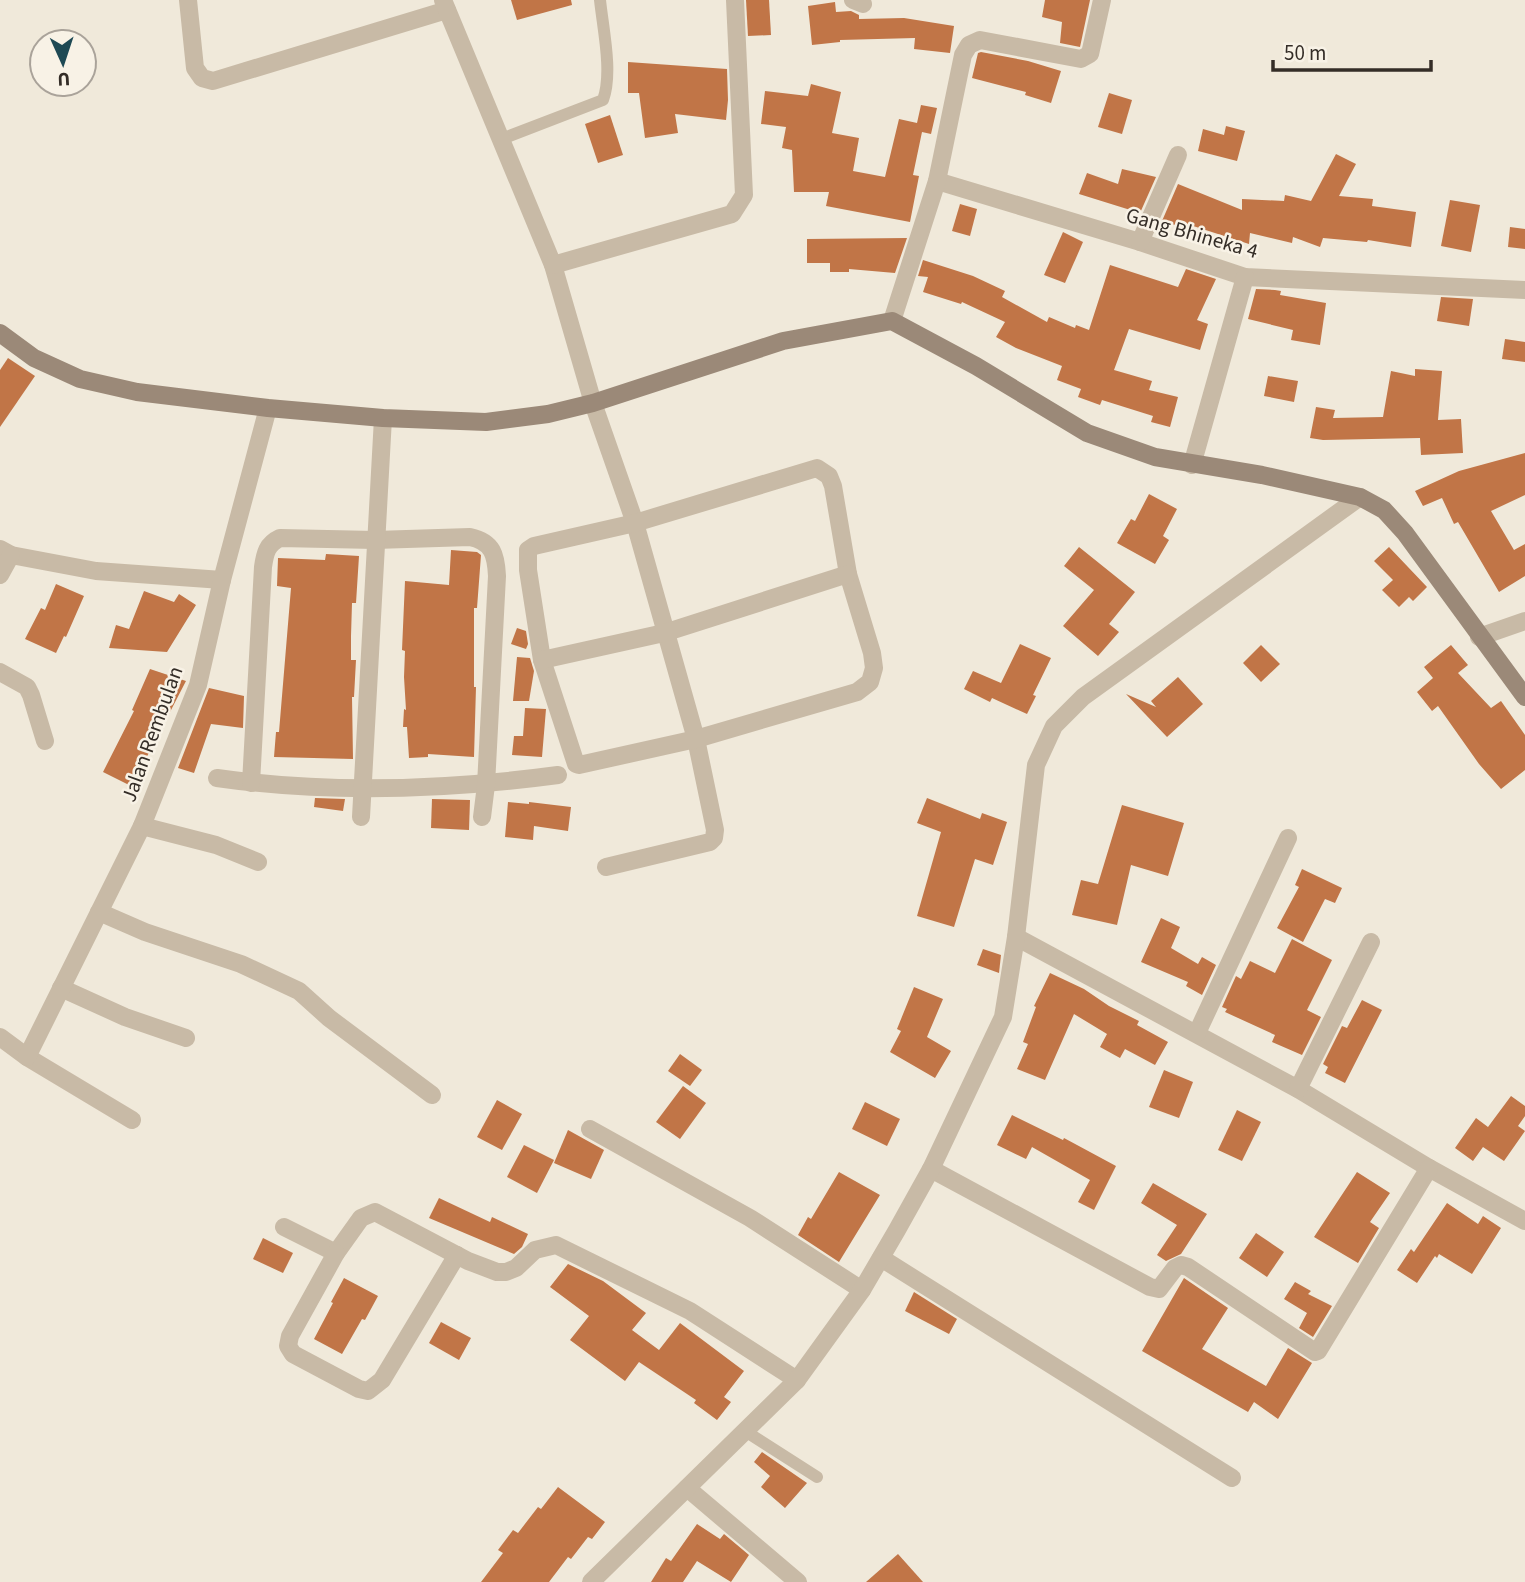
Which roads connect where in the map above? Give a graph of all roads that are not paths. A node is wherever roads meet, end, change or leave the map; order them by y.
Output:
1 (188, 0) edge
2 (600, 0) edge
3 (735, 0) edge
4 (1102, 0) edge
5 (445, 5) edge
6 (499, 140) junction
7 (1178, 155) dead end
8 (937, 181) junction
9 (1140, 242) junction
10 (553, 265) junction
11 (1245, 277) junction
12 (1525, 290) edge
13 (892, 321) junction
14 (0, 333) edge
15 (593, 403) junction
16 (268, 408) junction
17 (383, 418) junction
18 (1192, 465) junction
19 (1360, 497) junction
20 (635, 523) junction
21 (375, 540) junction
22 (5, 552) edge
23 (848, 574) junction
24 (0, 575) edge
25 (222, 580) junction
26 (1525, 621) edge
27 (664, 633) junction
28 (1479, 637) junction
29 (542, 660) junction
30 (0, 672) edge
31 (1525, 697) edge
32 (696, 739) junction
33 (45, 741) dead end
34 (558, 775) dead end
35 (217, 778) dead end
36 (251, 783) junction
37 (486, 785) junction
38 (362, 787) junction
39 (361, 817) dead end
40 (482, 817) dead end
41 (142, 826) junction
42 (1288, 838) dead end
43 (258, 862) dead end
44 (606, 867) dead end
45 (99, 912) junction
46 (1016, 937) junction
47 (1371, 943) dead end
48 (61, 988) junction
49 (1197, 1033) junction
50 (0, 1037) edge
51 (186, 1038) dead end
52 (27, 1057) junction
53 (1298, 1089) junction
54 (432, 1094) dead end
55 (132, 1120) dead end
56 (590, 1129) dead end
57 (1429, 1168) junction
58 (931, 1169) junction
59 (1525, 1221) edge
60 (284, 1227) dead end
61 (336, 1253) junction
62 (457, 1255) junction
63 (881, 1258) junction
64 (862, 1290) junction
65 (797, 1380) junction
66 (745, 1432) junction
67 (817, 1477) dead end
68 (1232, 1478) dead end
69 (687, 1488) junction
70 (591, 1582) edge
71 (798, 1582) edge

1 - 5 street
2 - 6 lane
3 - 10 street
4 - 8 street
5 - 6 street
6 - 10 street
7 - 9 street
8 - 9 street, Gang Bhineka 4
8 - 13 street
9 - 11 street, Gang Bhineka 4
10 - 15 street
11 - 12 street, Gang Bhineka 4
11 - 18 street
13 - 15 street
13 - 18 street
14 - 16 street
15 - 17 street
15 - 20 street
16 - 17 street
16 - 25 street, Jalan Rembulan
17 - 21 street
18 - 19 street
19 - 28 street
19 - 46 street
20 - 23 street
20 - 27 street
20 - 29 street
21 - 36 street
21 - 37 street
21 - 38 street
22 - 24 street
22 - 25 street
23 - 27 street
23 - 32 street
25 - 41 street, Jalan Rembulan
26 - 28 street
27 - 29 street
27 - 32 street
28 - 31 street
29 - 32 street
30 - 33 street
32 - 44 street
34 - 37 street
35 - 36 street
36 - 38 street
37 - 38 street
37 - 40 street
38 - 39 street
41 - 43 street
41 - 45 street, Jalan Rembulan
42 - 49 street
45 - 48 street, Jalan Rembulan
45 - 54 street
46 - 49 street
46 - 58 street
47 - 53 street
48 - 51 street
48 - 52 street, Jalan Rembulan
49 - 53 street
50 - 52 street
52 - 55 street
53 - 57 street
56 - 64 street
57 - 58 street
57 - 59 street
58 - 63 street
60 - 61 street
61 - 62 street
61 - 62 street
62 - 65 street
63 - 64 street
63 - 68 street
64 - 65 street
65 - 66 street
66 - 67 lane
66 - 69 street
69 - 70 street
69 - 71 street

